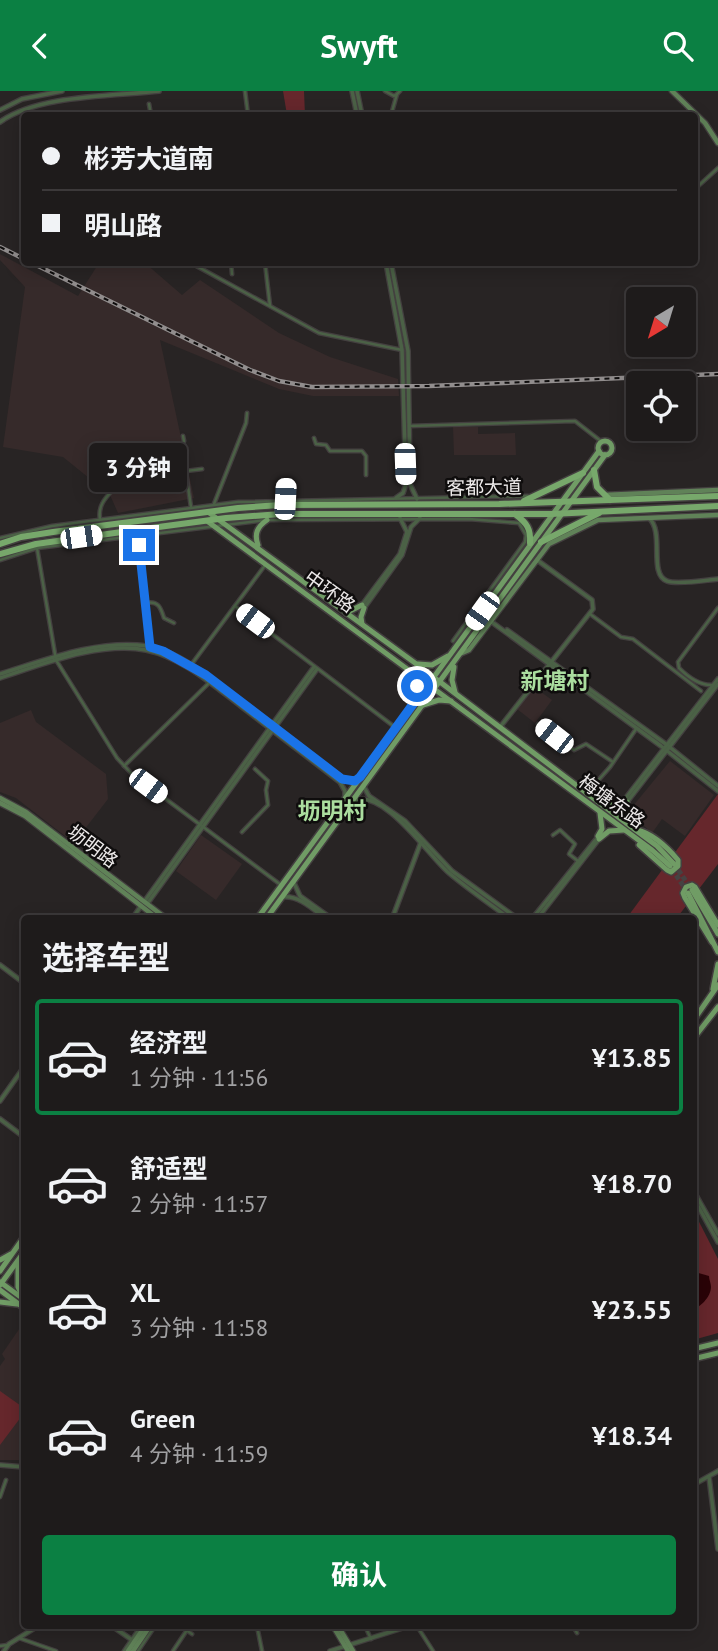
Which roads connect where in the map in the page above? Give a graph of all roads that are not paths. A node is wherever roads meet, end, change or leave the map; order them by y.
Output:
1 (62, 91) edge
2 (159, 91) edge
3 (245, 91) edge
4 (355, 91) edge
5 (386, 91) edge
6 (673, 91) edge
7 (399, 92) edge
8 (149, 104) dead end
9 (0, 110) edge
10 (150, 112) edge
11 (248, 112) edge
12 (359, 112) edge
13 (392, 112) edge
14 (694, 112) edge
15 (698, 116) edge
16 (0, 122) edge
17 (718, 143) edge
18 (718, 168) edge
19 (698, 186) edge
20 (197, 266) edge
21 (231, 266) edge
22 (265, 266) edge
23 (388, 266) edge
24 (389, 266) edge
25 (232, 274) dead end
26 (270, 306) junction
27 (402, 350) junction
28 (247, 413) dead end
29 (409, 426) junction
30 (183, 436) dead end
31 (314, 438) dead end
32 (602, 442) junction
33 (602, 453) junction
34 (202, 468) dead end
35 (594, 470) junction
36 (186, 471) junction
37 (583, 473) junction
38 (366, 475) dead end
39 (286, 481) dead end
40 (408, 484) junction
41 (718, 490) edge
42 (112, 491) dead end
43 (688, 491) junction
44 (603, 495) junction
45 (535, 496) junction
46 (718, 496) edge
47 (378, 498) junction
48 (396, 498) junction
49 (443, 498) junction
50 (668, 498) junction
51 (285, 499) junction
52 (304, 499) junction
53 (417, 499) junction
54 (625, 500) junction
55 (611, 501) junction
56 (562, 502) junction
57 (571, 502) junction
58 (453, 503) junction
59 (522, 503) junction
60 (214, 504) junction
61 (368, 504) junction
62 (499, 504) junction
63 (295, 505) junction
64 (264, 506) junction
65 (191, 507) junction
66 (238, 508) junction
67 (718, 508) edge
68 (625, 510) junction
69 (602, 511) junction
70 (208, 512) junction
71 (563, 512) junction
72 (450, 513) junction
73 (499, 513) junction
74 (513, 513) junction
75 (551, 514) junction
76 (129, 515) junction
77 (718, 515) edge
78 (171, 516) junction
79 (266, 517) junction
80 (664, 517) junction
81 (420, 518) junction
82 (441, 518) junction
83 (649, 518) junction
84 (100, 519) junction
85 (218, 519) junction
86 (400, 519) junction
87 (225, 521) junction
88 (117, 523) junction
89 (210, 523) junction
90 (173, 525) junction
91 (409, 532) junction
92 (44, 533) junction
93 (148, 534) junction
94 (225, 534) junction
95 (657, 534) junction
96 (25, 537) junction
97 (129, 537) junction
98 (0, 542) edge
99 (541, 542) junction
100 (530, 543) junction
101 (139, 545) junction
102 (37, 546) junction
103 (259, 548) junction
104 (0, 554) edge
105 (0, 560) edge
106 (536, 560) junction
107 (266, 564) junction
108 (718, 579) edge
109 (146, 603) junction
110 (363, 606) junction
111 (235, 607) junction
112 (718, 608) edge
113 (346, 613) junction
114 (590, 614) junction
115 (490, 619) junction
116 (174, 623) dead end
117 (362, 624) junction
118 (453, 641) dead end
119 (150, 647) junction
120 (449, 655) junction
121 (56, 658) junction
122 (550, 662) junction
123 (415, 663) junction
124 (454, 664) junction
125 (191, 665) junction
126 (316, 668) junction
127 (411, 671) junction
128 (0, 676) edge
129 (434, 677) junction
130 (440, 682) junction
131 (718, 682) edge
132 (209, 683) junction
133 (711, 685) dead end
134 (431, 686) junction
135 (701, 691) dead end
136 (457, 695) junction
137 (452, 701) junction
138 (418, 703) junction
139 (538, 724) dead end
140 (272, 728) junction
141 (396, 728) junction
142 (499, 728) junction
143 (636, 729) dead end
144 (667, 748) junction
145 (613, 762) junction
146 (124, 766) junction
147 (255, 769) dead end
148 (360, 777) junction
149 (364, 785) junction
150 (718, 789) edge
151 (587, 794) junction
152 (369, 798) junction
153 (344, 799) junction
154 (0, 800) edge
155 (626, 801) junction
156 (352, 802) junction
157 (599, 803) junction
158 (600, 813) junction
159 (201, 826) junction
160 (632, 827) junction
161 (624, 830) junction
162 (242, 832) dead end
163 (553, 835) dead end
164 (633, 837) junction
165 (598, 838) junction
166 (421, 841) junction
167 (578, 861) junction
168 (294, 881) junction
169 (281, 885) junction
170 (282, 897) junction
171 (299, 898) junction
172 (144, 904) junction
173 (135, 915) edge
174 (154, 915) edge
175 (161, 915) edge
176 (260, 915) edge
177 (269, 915) edge
178 (321, 915) edge
179 (326, 915) edge
180 (393, 915) edge
181 (510, 915) edge
182 (538, 915) edge
183 (539, 915) edge
184 (696, 915) edge
185 (697, 917) edge
186 (718, 925) edge
187 (718, 934) edge
188 (712, 941) junction
189 (718, 952) edge
190 (718, 964) edge
191 (0, 965) edge
192 (21, 981) edge
193 (718, 985) edge
194 (712, 993) junction
195 (718, 1008) edge
196 (697, 1015) edge
197 (697, 1034) edge
198 (21, 1071) edge
199 (0, 1101) edge
200 (0, 1119) edge
201 (21, 1135) edge
202 (697, 1197) edge
203 (697, 1204) edge
204 (718, 1234) edge
205 (21, 1241) edge
206 (718, 1242) edge
207 (13, 1252) junction
208 (21, 1256) edge
209 (0, 1260) edge
210 (18, 1261) junction
211 (0, 1271) edge
212 (0, 1285) edge
213 (21, 1296) edge
214 (0, 1302) edge
215 (21, 1302) edge
216 (21, 1303) edge
217 (718, 1343) edge
218 (697, 1348) edge
219 (718, 1353) edge
220 (697, 1358) edge
221 (0, 1465) edge
222 (21, 1467) edge
223 (718, 1471) edge
224 (709, 1477) junction
225 (6, 1480) dead end
226 (697, 1483) edge
227 (0, 1497) edge
228 (718, 1549) edge
229 (33, 1629) edge
230 (116, 1629) edge
231 (143, 1629) edge
232 (143, 1629) edge
233 (143, 1629) edge
234 (153, 1629) edge
235 (258, 1629) edge
236 (337, 1629) edge
237 (366, 1629) edge
238 (400, 1629) edge
239 (418, 1629) edge
240 (575, 1629) edge
241 (187, 1630) joint
242 (577, 1633) dead end
243 (191, 1634) dead end
244 (18, 1638) junction
245 (371, 1639) junction
246 (135, 1642) junction
247 (8, 1645) junction
248 (0, 1646) edge
249 (349, 1649) edge
250 (4, 1651) edge
251 (56, 1651) edge
252 (128, 1651) edge
253 (138, 1651) edge
254 (173, 1651) edge
255 (262, 1651) edge
256 (330, 1651) edge
257 (433, 1651) edge

1 - 9 street
2 - 16 street
3 - 11 street
4 - 12 street
5 - 7 street
6 - 14 main road
7 - 13 street
8 - 10 street
15 - 17 main road
18 - 19 street
20 - 26 street
21 - 25 street
22 - 26 street
23 - 27 street
24 - 29 street
26 - 27 street
27 - 40 street
28 - 60 street
29 - 32 street
29 - 40 street
30 - 36 street
31 - 38 street
32 - 33 main road
32 - 33 main road
33 - 35 main road
33 - 37 main road
34 - 36 street
35 - 44 highway
35 - 57 main road
36 - 65 street
37 - 45 highway
37 - 56 main road
39 - 51 street
40 - 48 street
40 - 53 street
41 - 43 main road
42 - 84 street
43 - 44 main road
43 - 50 highway
44 - 55 highway
45 - 49 street
45 - 59 highway
46 - 50 highway, 客都大道
47 - 48 street
47 - 52 street
47 - 61 highway
48 - 53 street
49 - 53 street
49 - 58 highway
50 - 54 highway, 客都大道
51 - 52 street
51 - 60 street
52 - 63 highway
54 - 55 highway, 客都大道
54 - 68 highway
55 - 57 highway, 客都大道
56 - 57 highway, 客都大道
56 - 59 highway, 客都大道
56 - 75 main road
57 - 71 main road
58 - 61 highway, 客都大道
58 - 62 highway, 客都大道
59 - 62 highway, 客都大道
60 - 65 street
61 - 63 highway, 客都大道
62 - 73 highway
63 - 64 highway, 客都大道
64 - 66 highway, 客都大道
64 - 79 highway
65 - 76 street
66 - 70 highway, 客都大道
66 - 87 main road
67 - 68 highway, 客都大道
68 - 69 highway, 客都大道
69 - 71 highway, 客都大道
69 - 99 highway
70 - 78 highway, 客都大道
70 - 85 main road
71 - 75 highway, 客都大道
71 - 99 main road
72 - 73 highway, 客都大道
72 - 79 highway, 客都大道
72 - 82 highway
73 - 74 highway, 客都大道
74 - 75 highway, 客都大道
74 - 100 highway
75 - 100 main road
76 - 84 street
76 - 88 highway
77 - 80 main road
78 - 88 highway, 客都大道
78 - 90 highway
79 - 86 street
79 - 87 highway, 客都大道
79 - 103 main road
80 - 83 main road
80 - 95 street
81 - 82 street
81 - 86 street
81 - 91 street
82 - 118 street
83 - 95 street
83 - 106 main road
84 - 98 street
85 - 87 highway, 客都大道
85 - 89 highway, 客都大道
86 - 91 street
87 - 89 street
87 - 94 main road
87 - 103 main road, 中环路
88 - 92 highway, 客都大道
89 - 90 highway, 客都大道
89 - 93 street
89 - 94 main road, 中环路
90 - 102 highway, 客都大道
91 - 110 street
92 - 96 highway, 客都大道
92 - 102 highway
93 - 97 street
93 - 101 street
94 - 107 main road, 中环路
95 - 108 street
96 - 98 highway, 客都大道
96 - 102 highway
97 - 101 street
97 - 102 street
99 - 115 main road
100 - 120 main road
101 - 109 street
102 - 104 highway, 客都大道
102 - 105 street
102 - 121 street
103 - 113 main road, 中环路
106 - 114 street
106 - 115 main road
107 - 111 street
107 - 127 main road, 中环路
109 - 116 street
109 - 119 street
110 - 113 main road
110 - 117 main road
111 - 125 street
111 - 126 street
112 - 133 street
113 - 117 main road, 中环路
114 - 122 street
114 - 135 street
115 - 122 street
115 - 124 main road
117 - 123 main road, 中环路
119 - 121 street
119 - 125 street
120 - 123 main road
120 - 129 main road
121 - 128 street
121 - 132 street
121 - 146 street
122 - 142 street
122 - 144 street
123 - 129 main road, 中环路
124 - 130 main road
124 - 136 main road
125 - 140 street
126 - 140 street
126 - 141 street
127 - 134 main road, 中环路
127 - 138 main road
129 - 130 main road, 中环路
129 - 134 main road
130 - 134 main road
130 - 136 main road, 梅塘东路
131 - 144 street
132 - 140 street
132 - 146 street
134 - 137 main road, 梅塘东路
134 - 138 main road
136 - 142 main road, 梅塘东路
137 - 138 main road
137 - 158 main road, 梅塘东路
138 - 141 main road
138 - 149 main road
139 - 145 street
140 - 148 street
140 - 153 street
140 - 159 street
141 - 148 main road
142 - 151 main road, 梅塘东路
143 - 145 street
144 - 150 street
144 - 155 street
145 - 151 street
146 - 159 street
147 - 162 street
148 - 153 main road
149 - 152 street
149 - 156 main road
151 - 157 main road, 梅塘东路
152 - 156 street
152 - 166 street
153 - 169 main road
154 - 172 main road, 坜明路
155 - 157 main road
155 - 160 main road
156 - 168 main road
157 - 160 main road, 梅塘东路
158 - 161 main road, 梅塘东路
158 - 165 main road
159 - 169 street
159 - 172 street
160 - 164 main road, 梅塘东路
160 - 164 main road
161 - 164 main road, 梅塘东路
161 - 165 main road
163 - 167 street
165 - 167 street
165 - 183 street
166 - 180 street
166 - 181 street
167 - 182 street
168 - 170 main road
168 - 171 street
169 - 176 main road
170 - 171 street
170 - 177 main road
171 - 178 street
171 - 179 street
172 - 173 street
172 - 174 main road, 坜明路
172 - 175 main road, 坜明路
184 - 186 main road
185 - 188 main road
187 - 188 main road
188 - 189 main road
190 - 194 main road
191 - 192 street
193 - 194 main road
194 - 196 main road
195 - 197 main road
198 - 199 street
200 - 201 street
202 - 204 street
203 - 206 street
205 - 207 main road
207 - 209 main road
207 - 211 main road
208 - 210 main road
210 - 212 main road
210 - 213 main road
212 - 215 main road
214 - 216 main road
217 - 218 main road
219 - 220 main road
221 - 222 street
223 - 224 street
224 - 226 street
224 - 228 street
225 - 227 street
229 - 244 street
230 - 246 street
231 - 246 main road
232 - 252 main road
233 - 252 street
234 - 253 street
235 - 255 street
236 - 249 main road
237 - 245 street
238 - 245 street
239 - 257 street
240 - 242 street
241 - 243 street
241 - 254 street
244 - 247 street
244 - 251 street
245 - 249 street
246 - 252 main road
247 - 248 street
247 - 250 street
249 - 256 street

